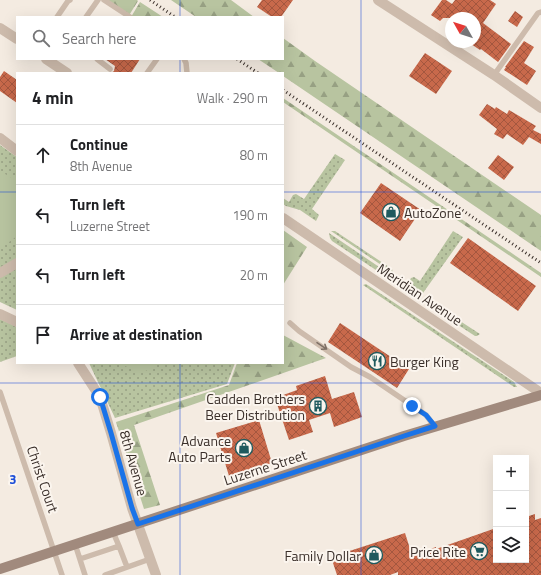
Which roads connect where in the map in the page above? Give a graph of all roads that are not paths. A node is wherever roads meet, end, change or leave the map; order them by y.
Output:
1 (70, 0) edge
2 (98, 0) edge
3 (104, 0) edge
4 (378, 0) edge
5 (541, 12) edge
6 (58, 16) edge
7 (87, 16) edge
8 (128, 16) edge
9 (0, 28) edge
10 (16, 38) edge
11 (48, 60) edge
12 (98, 60) edge
13 (156, 60) edge
14 (184, 60) edge
15 (110, 69) dead end
16 (66, 72) edge
17 (148, 72) edge
18 (187, 72) edge
19 (494, 75) junction
20 (541, 108) edge
21 (0, 138) edge
22 (16, 150) edge
23 (284, 219) edge
24 (16, 264) edge
25 (0, 272) edge
26 (0, 314) edge
27 (16, 322) edge
28 (290, 323) dead end
29 (79, 364) edge
30 (0, 392) edge
31 (541, 394) edge
32 (435, 426) junction
33 (138, 524) junction
34 (113, 532) junction
35 (75, 544) junction
36 (119, 546) junction
37 (54, 551) junction
38 (80, 559) junction
39 (150, 559) junction
40 (127, 567) junction
41 (0, 569) edge
42 (62, 575) edge
43 (85, 575) edge
44 (105, 575) edge
45 (156, 575) edge

1 - 6 lane
2 - 7 lane
3 - 8 lane
4 - 19 street
5 - 19 lane
9 - 10 street
11 - 16 street
12 - 15 lane
13 - 17 lane
14 - 18 lane
19 - 20 street
21 - 22 street
23 - 31 street, Meridian Avenue
24 - 25 street
26 - 27 street
28 -> 32 lane
29 - 33 street, 8th Avenue
30 - 37 lane, Christ Court
31 - 32 street, Luzerne Street
32 - 33 street, Luzerne Street
33 - 34 street, Luzerne Street
33 - 39 street, 8th Avenue
34 - 35 street, Luzerne Street
34 - 36 lane
35 - 37 street, Luzerne Street
35 - 38 lane
36 - 38 lane
36 - 40 lane
37 - 41 street, Luzerne Street
37 - 42 lane, Christ Court
38 - 43 lane
39 - 40 lane
39 - 45 street, 8th Avenue
40 - 44 lane

